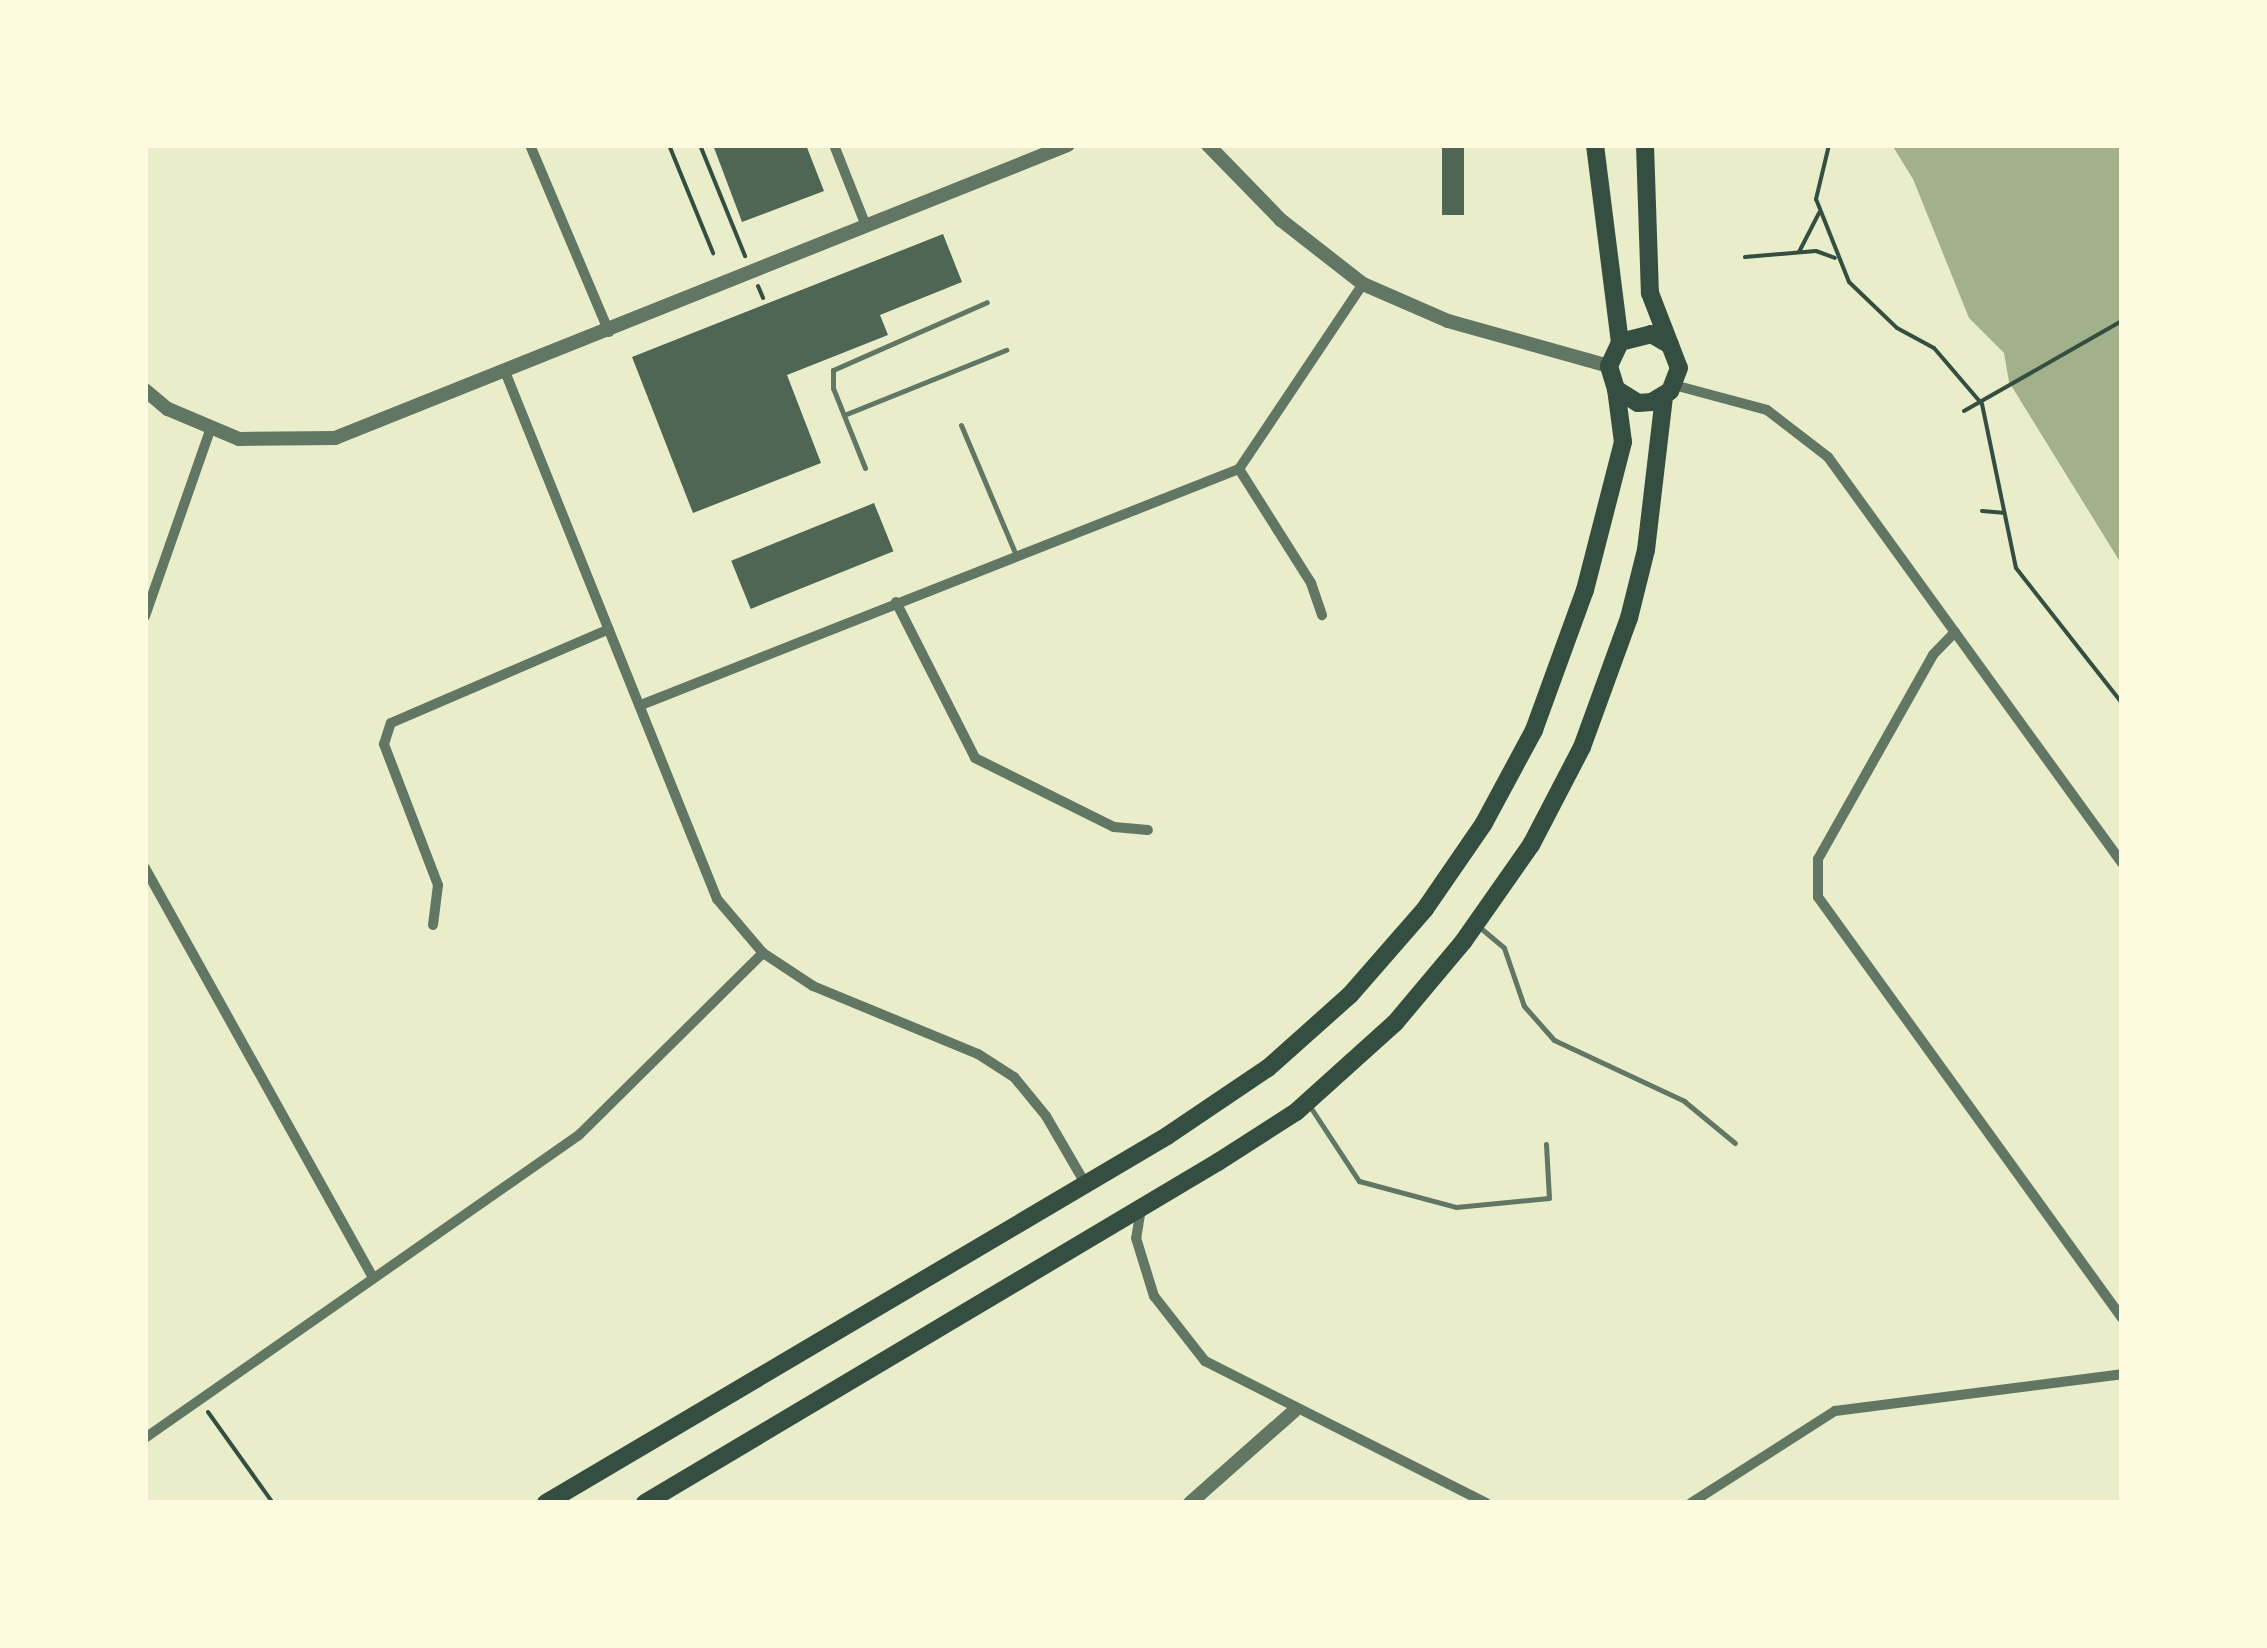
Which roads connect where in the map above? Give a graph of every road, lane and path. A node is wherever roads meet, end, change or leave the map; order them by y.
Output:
1 (530, 145) edge
2 (669, 145) edge
3 (700, 145) edge
4 (834, 145) edge
5 (1068, 145) edge
6 (1208, 145) edge
7 (1596, 145) edge
8 (1645, 145) edge
9 (1829, 145) edge
10 (1819, 213) junction
11 (866, 226) junction
12 (1800, 252) junction
13 (713, 254) dead end
14 (1746, 257) dead end
15 (1839, 261) junction
16 (747, 262) dead end
17 (756, 281) dead end
18 (1363, 284) junction
19 (763, 298) dead end
20 (987, 302) dead end
21 (2122, 321) edge
22 (609, 332) junction
23 (1620, 342) junction
24 (1670, 345) junction
25 (1006, 350) dead end
26 (1609, 366) junction
27 (506, 374) junction
28 (1616, 389) junction
29 (145, 390) edge
30 (1669, 391) junction
31 (1982, 404) junction
32 (1964, 412) dead end
33 (844, 415) junction
34 (961, 425) dead end
35 (210, 430) junction
36 (865, 468) dead end
37 (1239, 469) junction
38 (1982, 510) dead end
39 (2004, 514) junction
40 (1016, 555) junction
41 (896, 602) junction
42 (1322, 615) dead end
43 (145, 616) edge
44 (608, 628) junction
45 (1955, 632) junction
46 (2122, 703) edge
47 (641, 705) junction
48 (1148, 830) dead end
49 (2122, 863) edge
50 (145, 868) edge
51 (1476, 924) junction
52 (433, 925) dead end
53 (763, 952) junction
54 (1307, 1102) junction
55 (1735, 1143) dead end
56 (1546, 1144) dead end
57 (1085, 1183) junction
58 (1141, 1208) junction
59 (373, 1278) junction
60 (2122, 1318) edge
61 (2122, 1374) edge
62 (200, 1400) junction
63 (1294, 1411) junction
64 (145, 1438) edge
65 (273, 1503) edge
66 (546, 1503) edge
67 (644, 1503) edge
68 (1190, 1503) edge
69 (1486, 1503) edge
70 (1691, 1503) edge

1 - 22 street
2 - 13 path
3 - 16 path
4 - 11 street
5 - 11 street
6 - 18 street
7 - 23 main road
8 - 24 main road
9 - 10 path
10 - 12 path
10 - 15 path
11 - 22 street
12 - 14 path
12 - 15 path
15 - 31 path
17 - 19 path
18 - 26 street
18 - 37 street
20 - 33 lane
21 - 31 path
22 - 27 street
23 - 24 main road
23 - 26 main road
24 - 30 main road
25 - 33 lane
26 - 28 main road
27 - 35 street
27 - 44 street
28 - 30 main road
28 - 57 main road
29 - 35 street
30 - 45 street
30 - 51 main road
31 - 32 path
31 - 39 path
33 - 36 lane
34 - 40 lane
35 - 43 street
37 - 40 street
37 - 42 street
38 - 39 path
39 - 46 path
40 - 41 street
41 - 47 street
41 - 48 street
44 - 47 street
44 - 52 street
45 - 49 street
45 - 60 street
47 - 53 street
50 - 59 street
51 - 54 main road
51 - 55 lane
53 - 57 street
53 - 59 street
54 - 56 lane
54 - 58 main road
57 - 66 main road
58 - 63 street
58 - 67 main road
59 - 62 street
61 - 70 street
62 - 64 street
62 - 65 path
63 - 68 street
63 - 69 street

